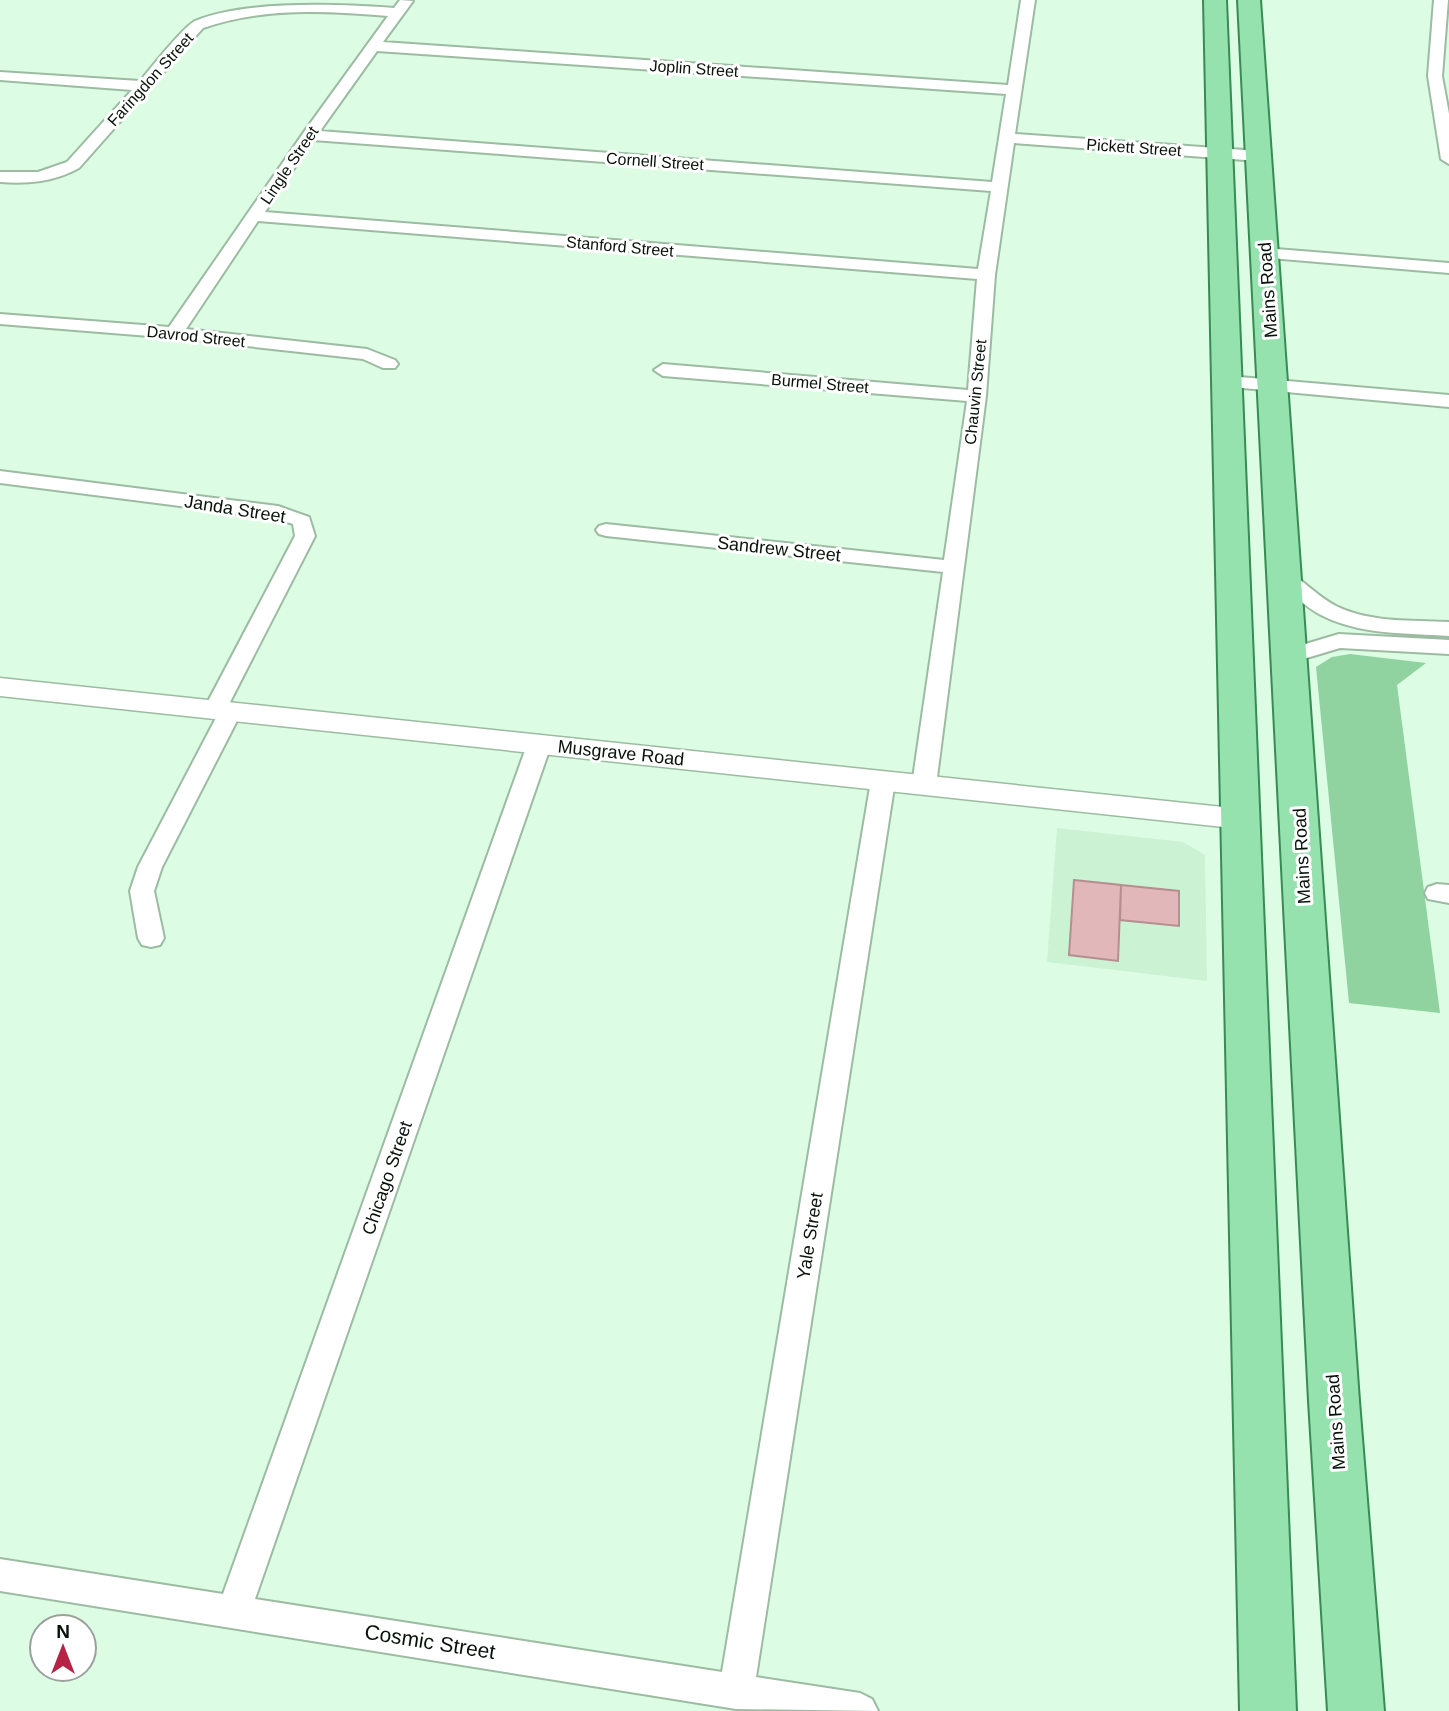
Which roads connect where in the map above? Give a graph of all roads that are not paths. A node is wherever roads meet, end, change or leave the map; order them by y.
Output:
1 (1028, 0) edge
2 (1215, 0) edge
3 (1249, 0) edge
4 (1441, 0) edge
5 (402, 6) edge
6 (373, 46) junction
7 (0, 76) edge
8 (143, 86) junction
9 (1016, 90) junction
10 (309, 135) junction
11 (1009, 138) junction
12 (1221, 153) junction
13 (1259, 156) junction
14 (1449, 159) edge
15 (0, 177) edge
16 (1002, 187) junction
17 (254, 216) junction
18 (1265, 253) junction
19 (1449, 268) edge
20 (986, 275) junction
21 (0, 319) edge
22 (174, 333) junction
23 (389, 364) dead end
24 (663, 370) dead end
25 (1228, 382) junction
26 (1274, 386) junction
27 (977, 396) junction
28 (1449, 401) edge
29 (0, 477) edge
30 (606, 530) dead end
31 (953, 567) junction
32 (1285, 578) junction
33 (1449, 629) edge
34 (1449, 647) edge
35 (1290, 656) junction
36 (0, 687) edge
37 (223, 710) junction
38 (539, 745) junction
39 (883, 781) junction
40 (924, 785) junction
41 (1242, 819) junction
42 (151, 938) dead end
43 (0, 1575) edge
44 (234, 1611) junction
45 (736, 1692) junction
46 (860, 1711) edge
47 (1268, 1711) edge
48 (1356, 1711) edge

1 - 9 street, Chauvin Street
2 - 12 main road
3 - 13 main road, Mains Road
4 - 14 street
5 - 6 street, Lingle Street
5 - 8 street, Faringdon Street
6 - 9 street, Joplin Street
6 - 10 street, Lingle Street
7 - 8 street
8 - 15 street, Faringdon Street
9 - 11 street, Chauvin Street
10 - 16 street, Cornell Street
10 - 17 street, Lingle Street
11 - 12 street, Pickett Street
11 - 16 street, Chauvin Street
12 - 13 street, Pickett Street
12 - 25 main road
13 - 18 main road, Mains Road
16 - 20 street, Chauvin Street
17 - 20 street, Stanford Street
17 - 22 street, Lingle Street
18 - 19 street
18 - 26 main road, Mains Road
20 - 27 street, Chauvin Street
21 - 22 street, Davrod Street
22 - 23 street, Davrod Street
24 - 27 street, Burmel Street
25 - 26 street
25 - 41 main road
26 - 28 street
26 - 32 main road, Mains Road
27 - 31 street, Chauvin Street
29 - 37 street, Janda Street
30 - 31 street, Sandrew Street
31 - 40 street, Chauvin Street
32 - 33 street
32 - 35 main road, Mains Road
34 - 35 street
35 - 48 main road, Mains Road
36 - 37 street, Musgrave Road
37 - 38 street, Musgrave Road
37 - 42 street
38 - 39 street, Musgrave Road
38 - 44 street, Chicago Street
39 - 40 street, Musgrave Road
39 - 45 street, Yale Street
40 - 41 street, Musgrave Road
41 - 47 main road
43 - 44 street, Cosmic Street
44 - 45 street, Cosmic Street
45 - 46 street, Cosmic Street

